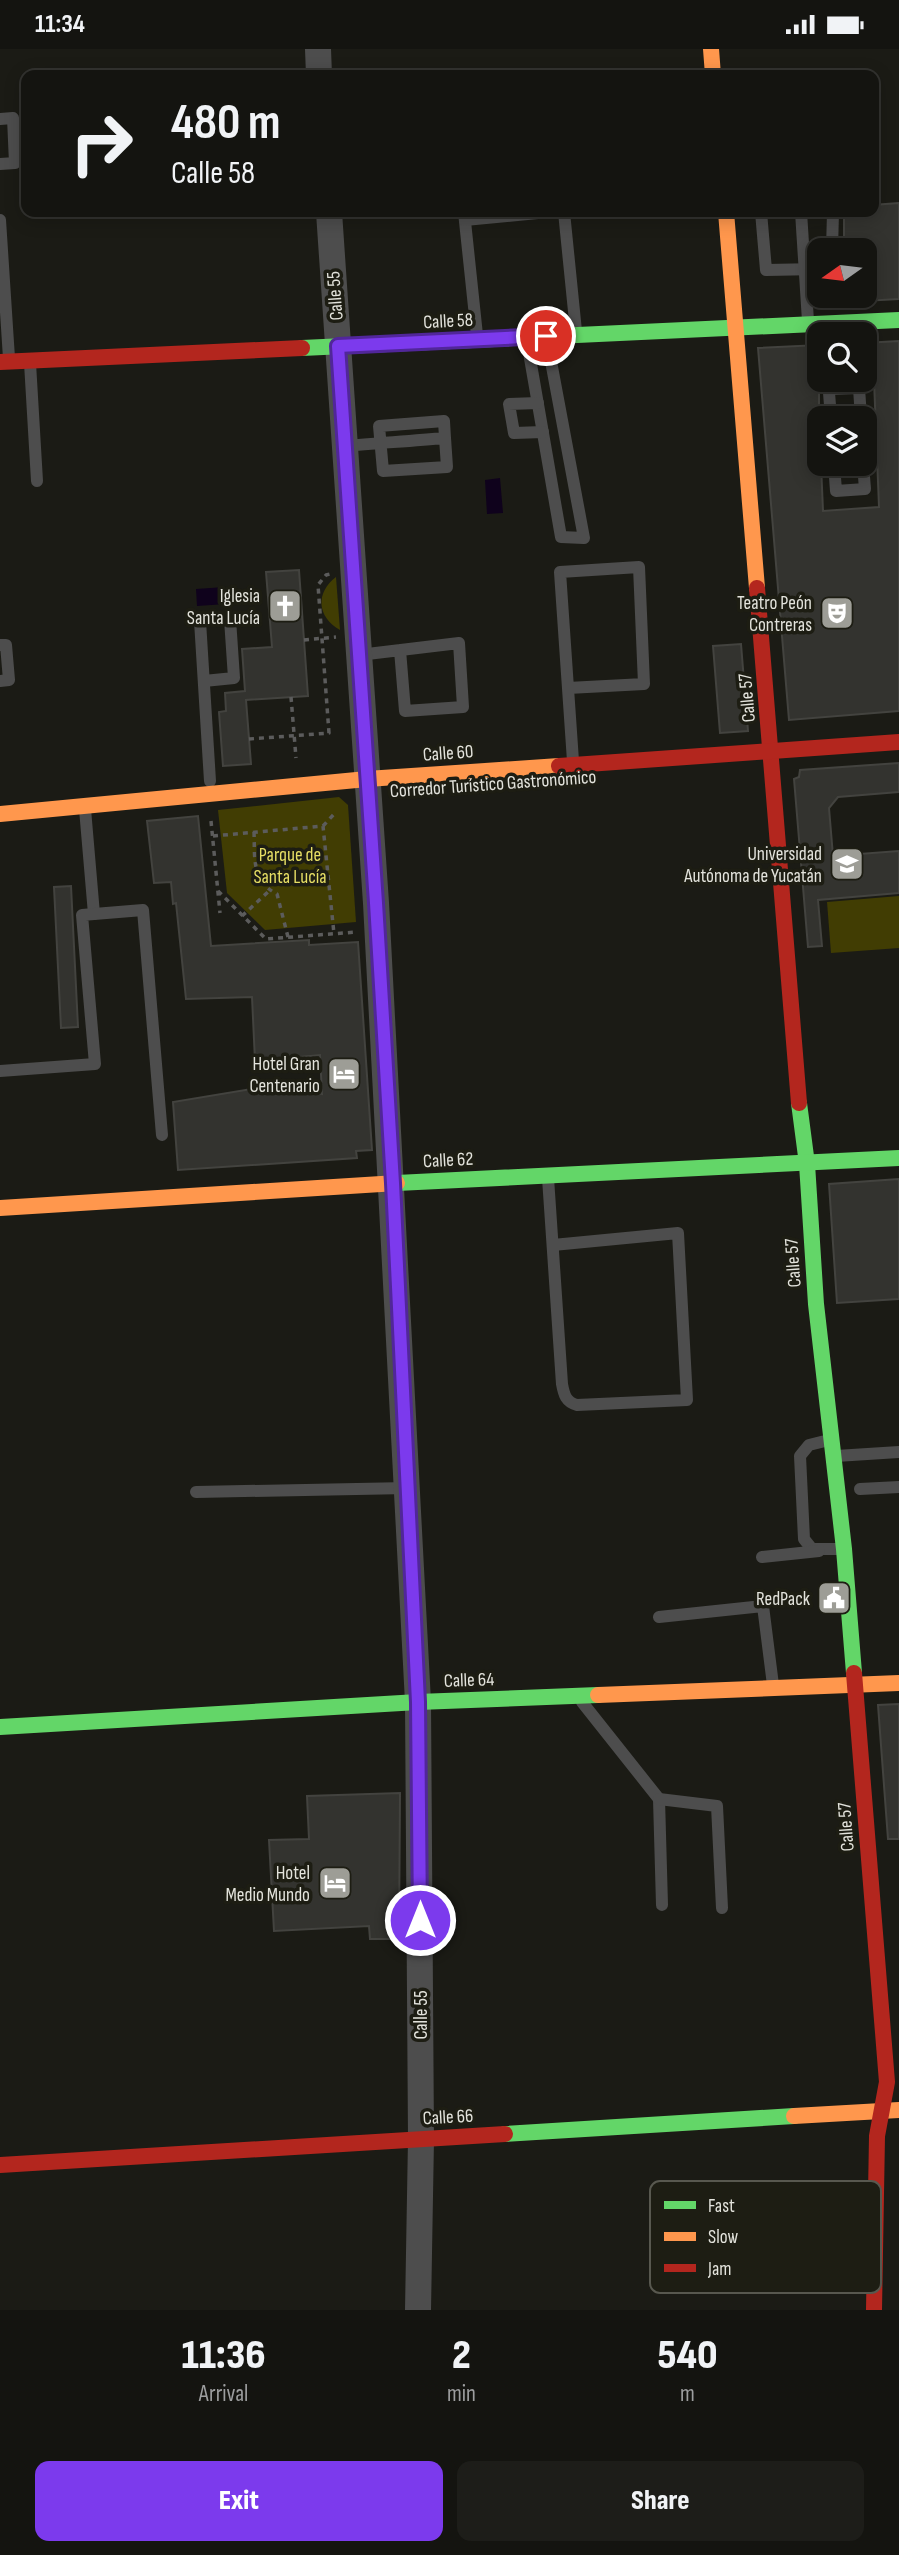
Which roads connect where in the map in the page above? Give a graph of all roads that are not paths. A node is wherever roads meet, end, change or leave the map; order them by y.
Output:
1 (318, 49) edge
2 (710, 49) edge
3 (319, 70) edge
4 (712, 70) edge
5 (0, 119) edge
6 (0, 164) edge
7 (329, 217) edge
8 (465, 217) edge
9 (565, 217) edge
10 (726, 217) edge
11 (761, 217) edge
12 (801, 217) edge
13 (833, 217) edge
14 (0, 220) edge
15 (832, 238) edge
16 (805, 269) junction
17 (899, 320) edge
18 (808, 322) edge
19 (877, 323) edge
20 (807, 325) edge
21 (736, 329) junction
22 (577, 334) junction
23 (546, 336) junction
24 (527, 337) junction
25 (478, 339) junction
26 (338, 346) junction
27 (30, 361) junction
28 (4, 362) edge
29 (538, 403) junction
30 (543, 432) junction
31 (380, 443) junction
32 (344, 446) junction
33 (835, 476) edge
34 (864, 476) edge
35 (37, 481) dead end
36 (0, 645) edge
37 (350, 646) junction
38 (400, 650) junction
39 (0, 681) edge
40 (204, 681) junction
41 (568, 688) junction
42 (899, 730) edge
43 (899, 742) edge
44 (773, 750) junction
45 (899, 754) edge
46 (573, 760) junction
47 (367, 772) junction
48 (210, 793) junction
49 (0, 802) edge
50 (85, 812) junction
51 (0, 814) edge
52 (0, 828) edge
53 (94, 914) junction
54 (0, 1071) edge
55 (162, 1135) dead end
56 (899, 1158) edge
57 (807, 1164) junction
58 (548, 1174) junction
59 (393, 1183) junction
60 (0, 1208) edge
61 (553, 1245) junction
62 (834, 1448) junction
63 (899, 1452) edge
64 (899, 1487) edge
65 (408, 1488) junction
66 (860, 1489) dead end
67 (196, 1492) dead end
68 (844, 1549) junction
69 (819, 1551) junction
70 (762, 1557) dead end
71 (659, 1617) dead end
72 (899, 1683) edge
73 (855, 1686) junction
74 (774, 1689) junction
75 (578, 1696) junction
76 (418, 1702) junction
77 (0, 1727) edge
78 (659, 1799) junction
79 (662, 1905) dead end
80 (722, 1908) dead end
81 (899, 2110) edge
82 (881, 2111) junction
83 (421, 2139) junction
84 (0, 2165) edge
85 (876, 2181) edge
86 (418, 2310) edge

1 - 3 street
2 - 4 street
5 - 6 lane
7 - 26 street, Calle 55
8 - 25 lane
9 - 22 lane
10 - 21 street, Calle 57
11 - 16 lane
12 - 16 lane
13 - 15 lane
14 - 28 lane
16 - 18 lane
17 - 19 street, Calle 58
20 - 21 street, Calle 58
21 - 22 street, Calle 58
21 - 44 street, Calle 57
22 - 23 street, Calle 58
23 - 24 street, Calle 58
23 - 30 lane
24 - 25 street, Calle 58
24 - 29 lane
25 - 26 street, Calle 58
26 - 27 street, Calle 58
26 - 32 street, Calle 55
27 - 28 street, Calle 58
27 - 35 lane
29 - 30 lane
29 - 30 lane
31 - 31 lane
31 - 32 lane
32 - 37 street, Calle 55
33 - 34 lane
36 - 39 lane
37 - 38 lane
37 - 47 street, Calle 55
38 - 38 lane
40 - 40 lane
40 - 48 lane
41 - 41 lane
41 - 46 lane
42 - 44 street, Corredor Turístico Gastronómico
43 - 44 street
44 - 45 street, Corredor Turístico Gastronómico
44 - 46 street, Corredor Turístico Gastronómico
44 - 48 street, Corredor Turístico Gastronómico
44 - 57 street, Calle 57
46 - 47 street, Corredor Turístico Gastronómico
47 - 48 street, Corredor Turístico Gastronómico
47 - 50 street
47 - 59 street, Calle 55
48 - 49 street, Corredor Turístico Gastronómico
48 - 50 street, Corredor Turístico Gastronómico
50 - 51 street
50 - 52 street, Corredor Turístico Gastronómico
50 - 53 lane
53 - 54 lane
53 - 55 lane
56 - 57 street, Calle 62
57 - 58 street, Calle 62
57 - 62 street, Calle 57
58 - 59 street, Calle 62
58 - 61 lane
59 - 60 street, Calle 62
59 - 65 street, Calle 55
61 - 61 lane
62 - 63 lane
62 - 68 street, Calle 57
62 - 69 lane
64 - 66 lane
65 - 67 lane
65 - 76 street, Calle 55
68 - 69 lane
68 - 73 street, Calle 57
69 - 70 lane
71 - 74 lane
72 - 73 street, Calle 64
73 - 74 street, Calle 64
73 - 82 street, Calle 57
74 - 75 street, Calle 64
75 - 76 street, Calle 64
75 - 78 lane
76 - 77 street, Calle 64
76 - 83 street, Calle 55
78 - 79 lane
78 - 80 lane
81 - 82 street, Calle 66
82 - 83 street, Calle 66
82 - 85 street, Calle 57
83 - 84 street, Calle 66
83 - 86 street, Calle 55

